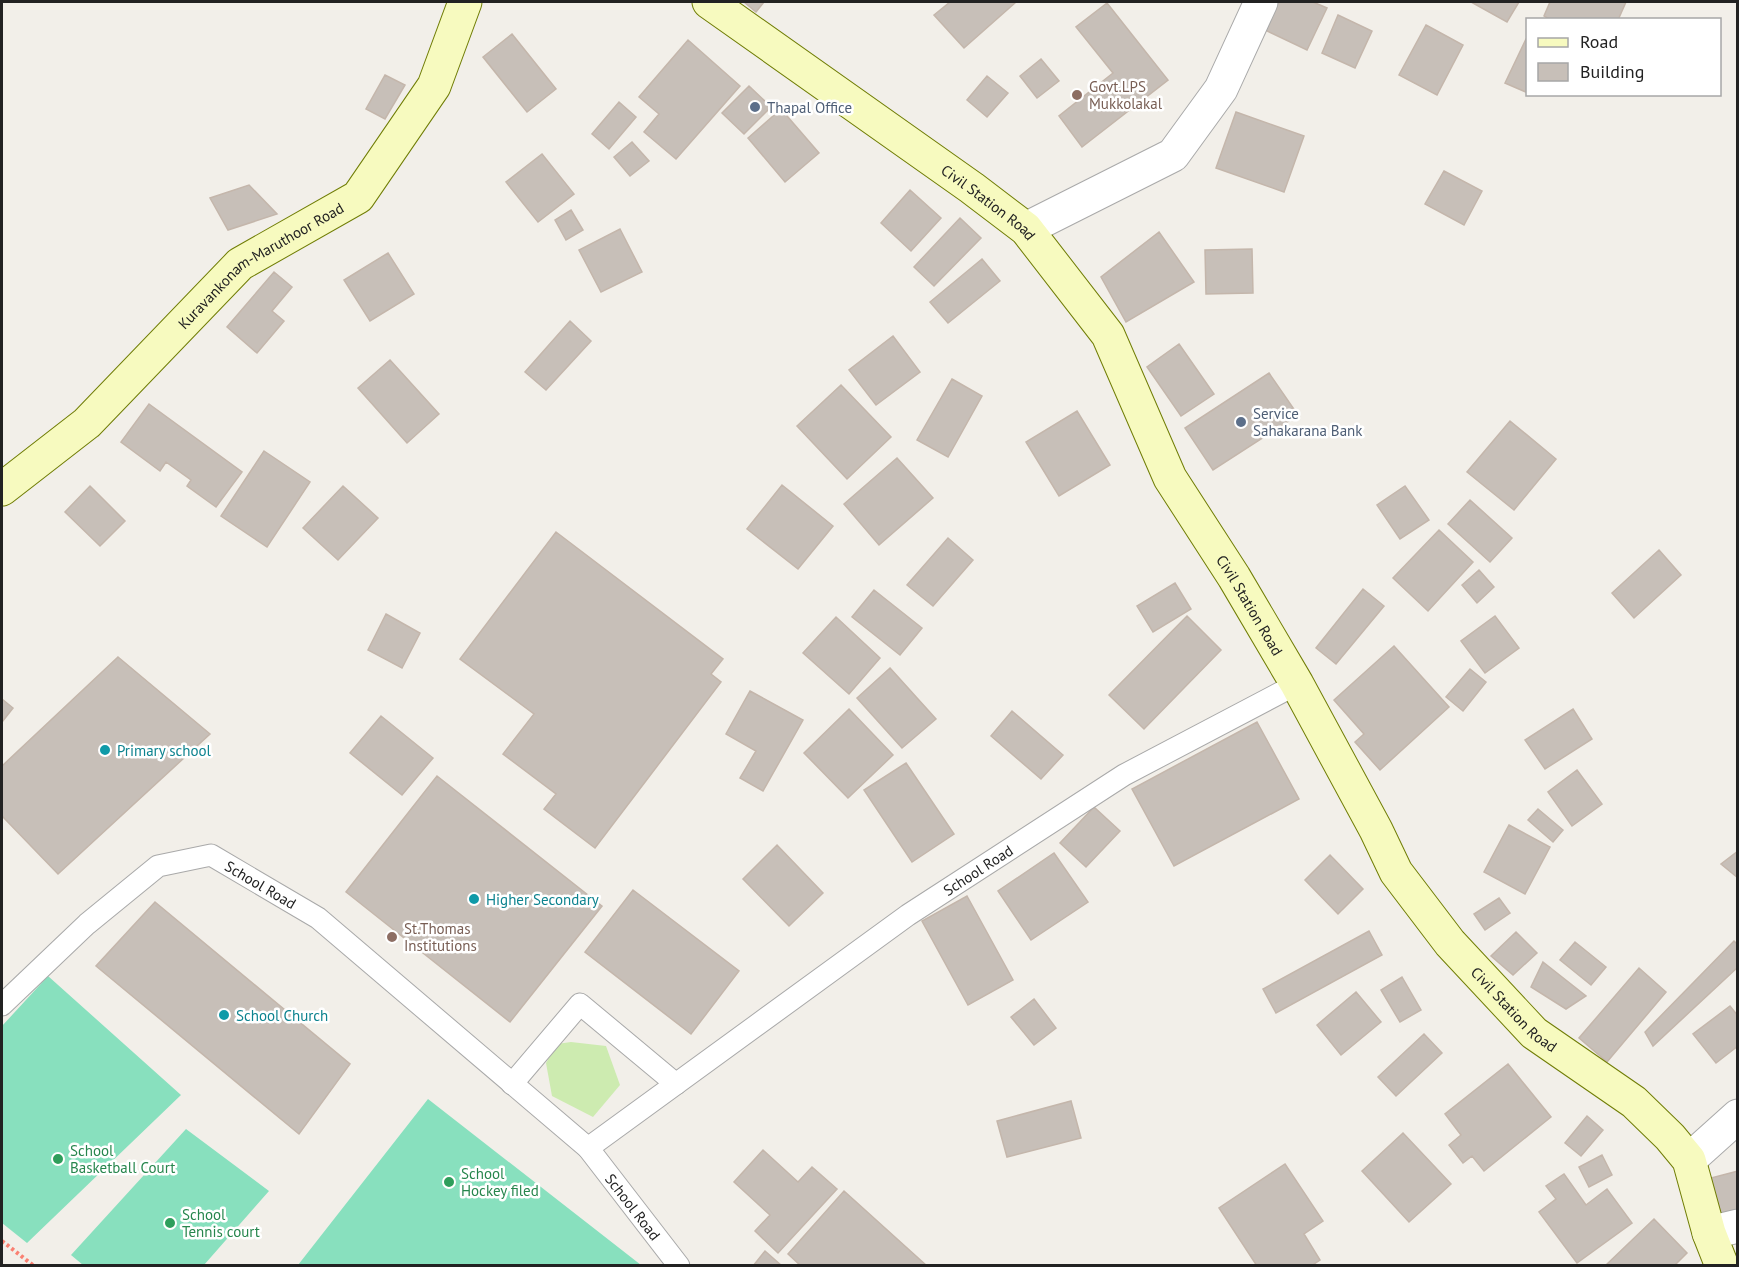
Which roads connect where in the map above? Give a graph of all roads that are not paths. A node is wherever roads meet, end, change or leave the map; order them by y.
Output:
1 (465, 2) edge
2 (709, 2) edge
3 (1261, 2) edge
4 (1026, 229) junction
5 (2, 489) edge
6 (1297, 684) junction
7 (2, 1005) edge
8 (512, 1084) junction
9 (676, 1084) junction
10 (1737, 1116) edge
11 (588, 1148) junction
12 (1689, 1160) junction
13 (1723, 1230) edge
14 (679, 1266) edge
15 (1722, 1266) edge

1 - 5 main road, Kuravankonam-Maruthoor Road
2 - 4 main road, Civil Station Road
3 - 4 street
4 - 6 main road, Civil Station Road
6 - 9 lane, School Road
6 - 12 main road, Civil Station Road
7 - 8 lane, School Road
8 - 9 lane
8 - 11 lane, School Road
9 - 11 lane, School Road
10 - 12 street
11 - 14 lane, School Road
12 - 13 main road, Civil Station Road
13 - 15 main road, Civil Station Road

